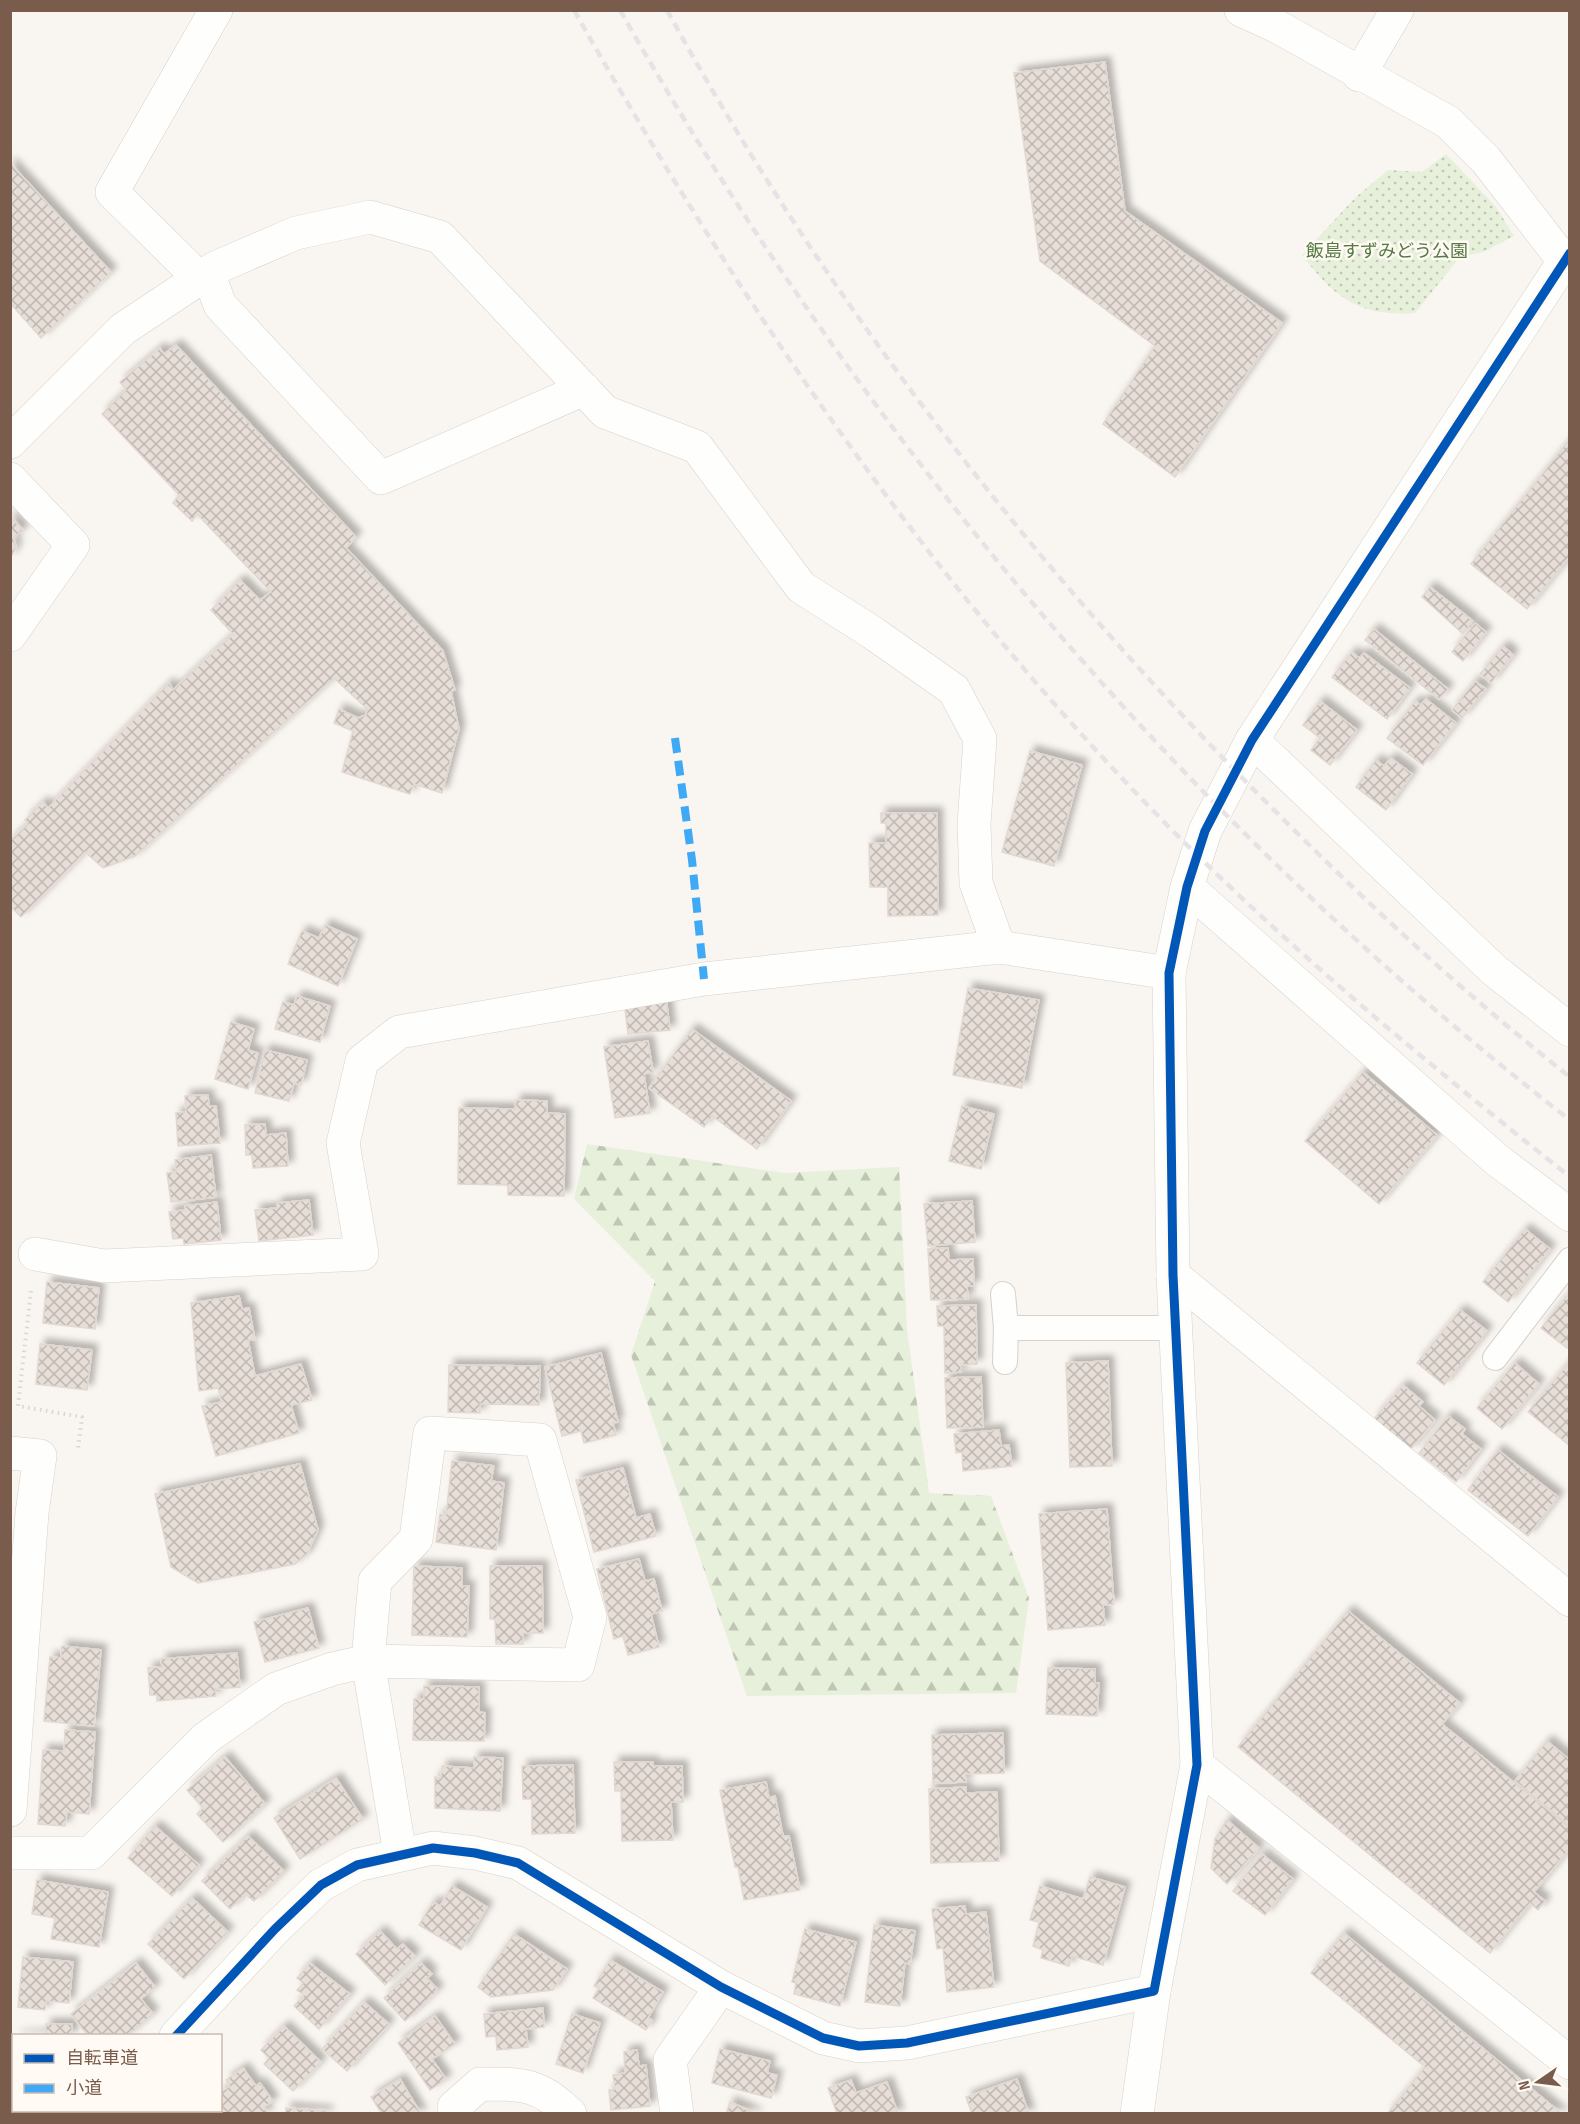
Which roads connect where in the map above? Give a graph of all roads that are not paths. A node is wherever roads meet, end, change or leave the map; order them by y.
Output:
1 (216, 10) edge
2 (1241, 10) edge
3 (1397, 10) edge
4 (1359, 75) junction
5 (1568, 260) edge
6 (203, 275) junction
7 (584, 389) junction
8 (10, 442) edge
9 (10, 479) edge
10 (10, 635) edge
11 (1252, 740) junction
12 (1186, 887) junction
13 (999, 947) junction
14 (1169, 973) junction
15 (1569, 1030) edge
16 (1569, 1215) edge
17 (35, 1254) road end
18 (1569, 1260) edge
19 (1173, 1275) junction
20 (1004, 1294) dead end
21 (1006, 1328) junction
22 (1174, 1328) junction
23 (1495, 1358) dead end
24 (1005, 1362) dead end
25 (10, 1453) edge
26 (1569, 1600) edge
27 (368, 1661) junction
28 (1197, 1765) junction
29 (10, 1810) edge
30 (10, 1853) edge
31 (400, 1854) junction
32 (721, 1988) junction
33 (1154, 1991) junction
34 (178, 2034) edge
35 (1569, 2063) edge
36 (454, 2107) dead end
37 (570, 2114) edge
38 (677, 2114) edge
39 (1137, 2114) edge

1 - 6 street
2 - 4 street
3 - 4 street
4 - 5 street
5 - 11 street
6 - 7 street
6 - 7 street
6 - 8 street
7 - 13 street
9 - 10 street
11 - 12 street
11 - 15 street
12 - 14 street
12 - 16 street
13 - 14 street
13 - 17 street
14 - 19 street
18 - 23 lane
19 - 22 street
19 - 26 street
20 - 21 lane
21 - 22 lane
21 - 24 lane
22 - 28 street
25 - 29 street
27 - 27 street
27 - 30 street
27 - 31 street
28 - 33 street
28 - 35 street
31 - 32 street
31 - 34 street
32 - 33 street
32 - 38 street
33 - 39 street
36 - 37 street

